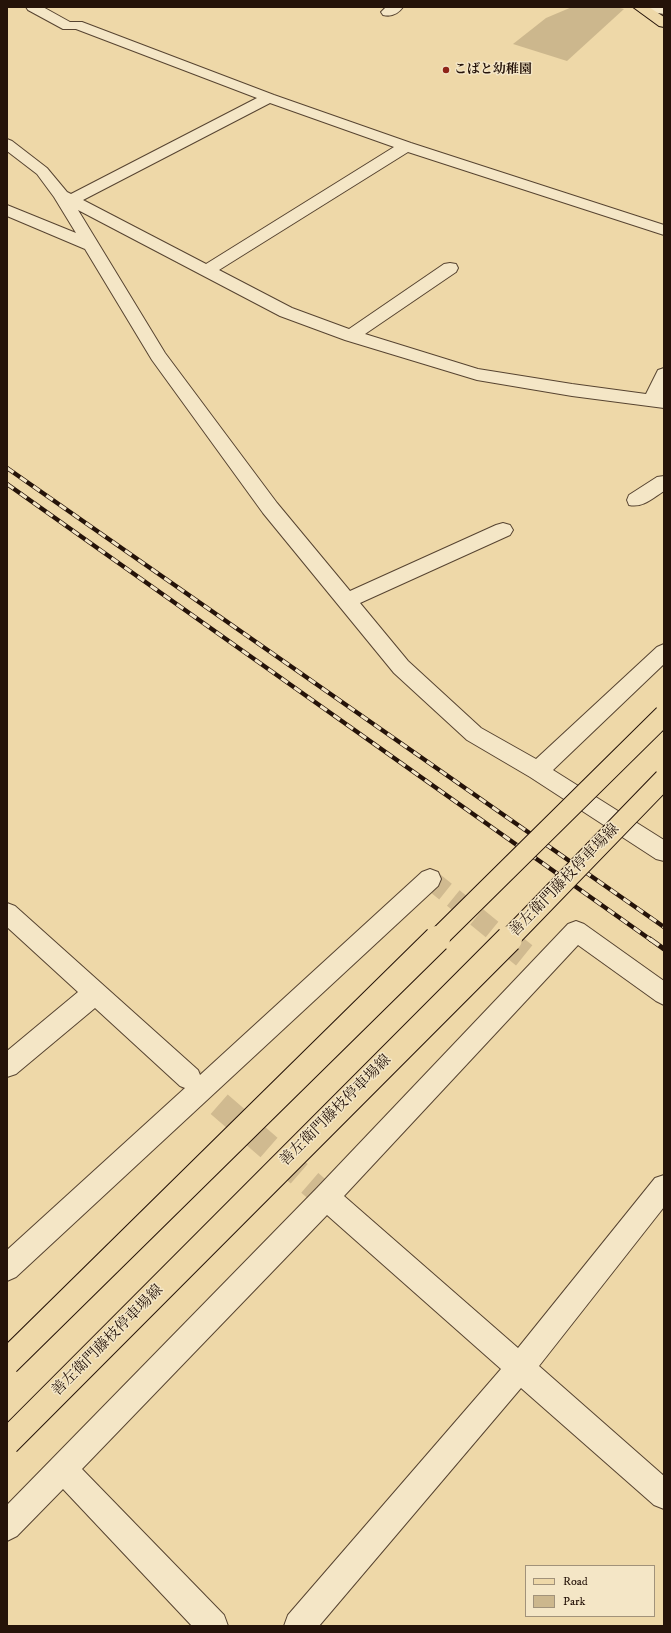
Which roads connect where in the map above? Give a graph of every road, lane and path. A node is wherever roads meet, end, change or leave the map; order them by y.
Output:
1 (33, 7) edge
2 (640, 7) edge
3 (644, 7) edge
4 (664, 10) edge
5 (664, 23) edge
6 (268, 98) junction
7 (7, 144) edge
8 (406, 146) junction
9 (66, 197) junction
10 (7, 210) edge
11 (664, 230) edge
12 (92, 246) junction
13 (450, 268) dead end
14 (206, 271) junction
15 (351, 336) junction
16 (664, 374) edge
17 (658, 401) edge
18 (664, 482) edge
19 (636, 500) dead end
20 (503, 530) dead end
21 (347, 601) junction
22 (664, 652) edge
23 (664, 715) edge
24 (538, 771) junction
25 (664, 779) edge
26 (663, 850) edge
27 (430, 879) dead end
28 (7, 913) edge
29 (95, 993) junction
30 (664, 994) edge
31 (7, 1066) edge
32 (189, 1078) tunnel mouth
33 (664, 1187) edge
34 (326, 1198) junction
35 (7, 1268) edge
36 (7, 1362) edge
37 (520, 1368) junction
38 (7, 1442) edge
39 (63, 1469) junction
40 (664, 1495) edge
41 (7, 1526) edge
42 (213, 1626) edge
43 (299, 1626) edge

1 - 6 street
2 - 5 main road
3 - 4 street
6 - 8 street
6 - 9 street
7 - 9 street
8 - 11 street
8 - 14 street
9 - 12 street
9 - 14 street
10 - 12 street
12 - 21 street
13 - 15 street
14 - 15 street
15 - 17 street
16 - 17 street
18 - 19 street
20 - 21 street
21 - 24 street
22 - 24 street
23 - 36 main road, bridge
24 - 26 street
25 - 38 main road, 善左衛門藤枝停車場線, bridge
27 - 35 street
28 - 29 street
29 - 31 street
29 - 32 street
30 - 34 street
33 - 37 street
34 - 37 street
34 - 39 street
37 - 40 street
37 - 43 street
39 - 41 street
39 - 42 street

